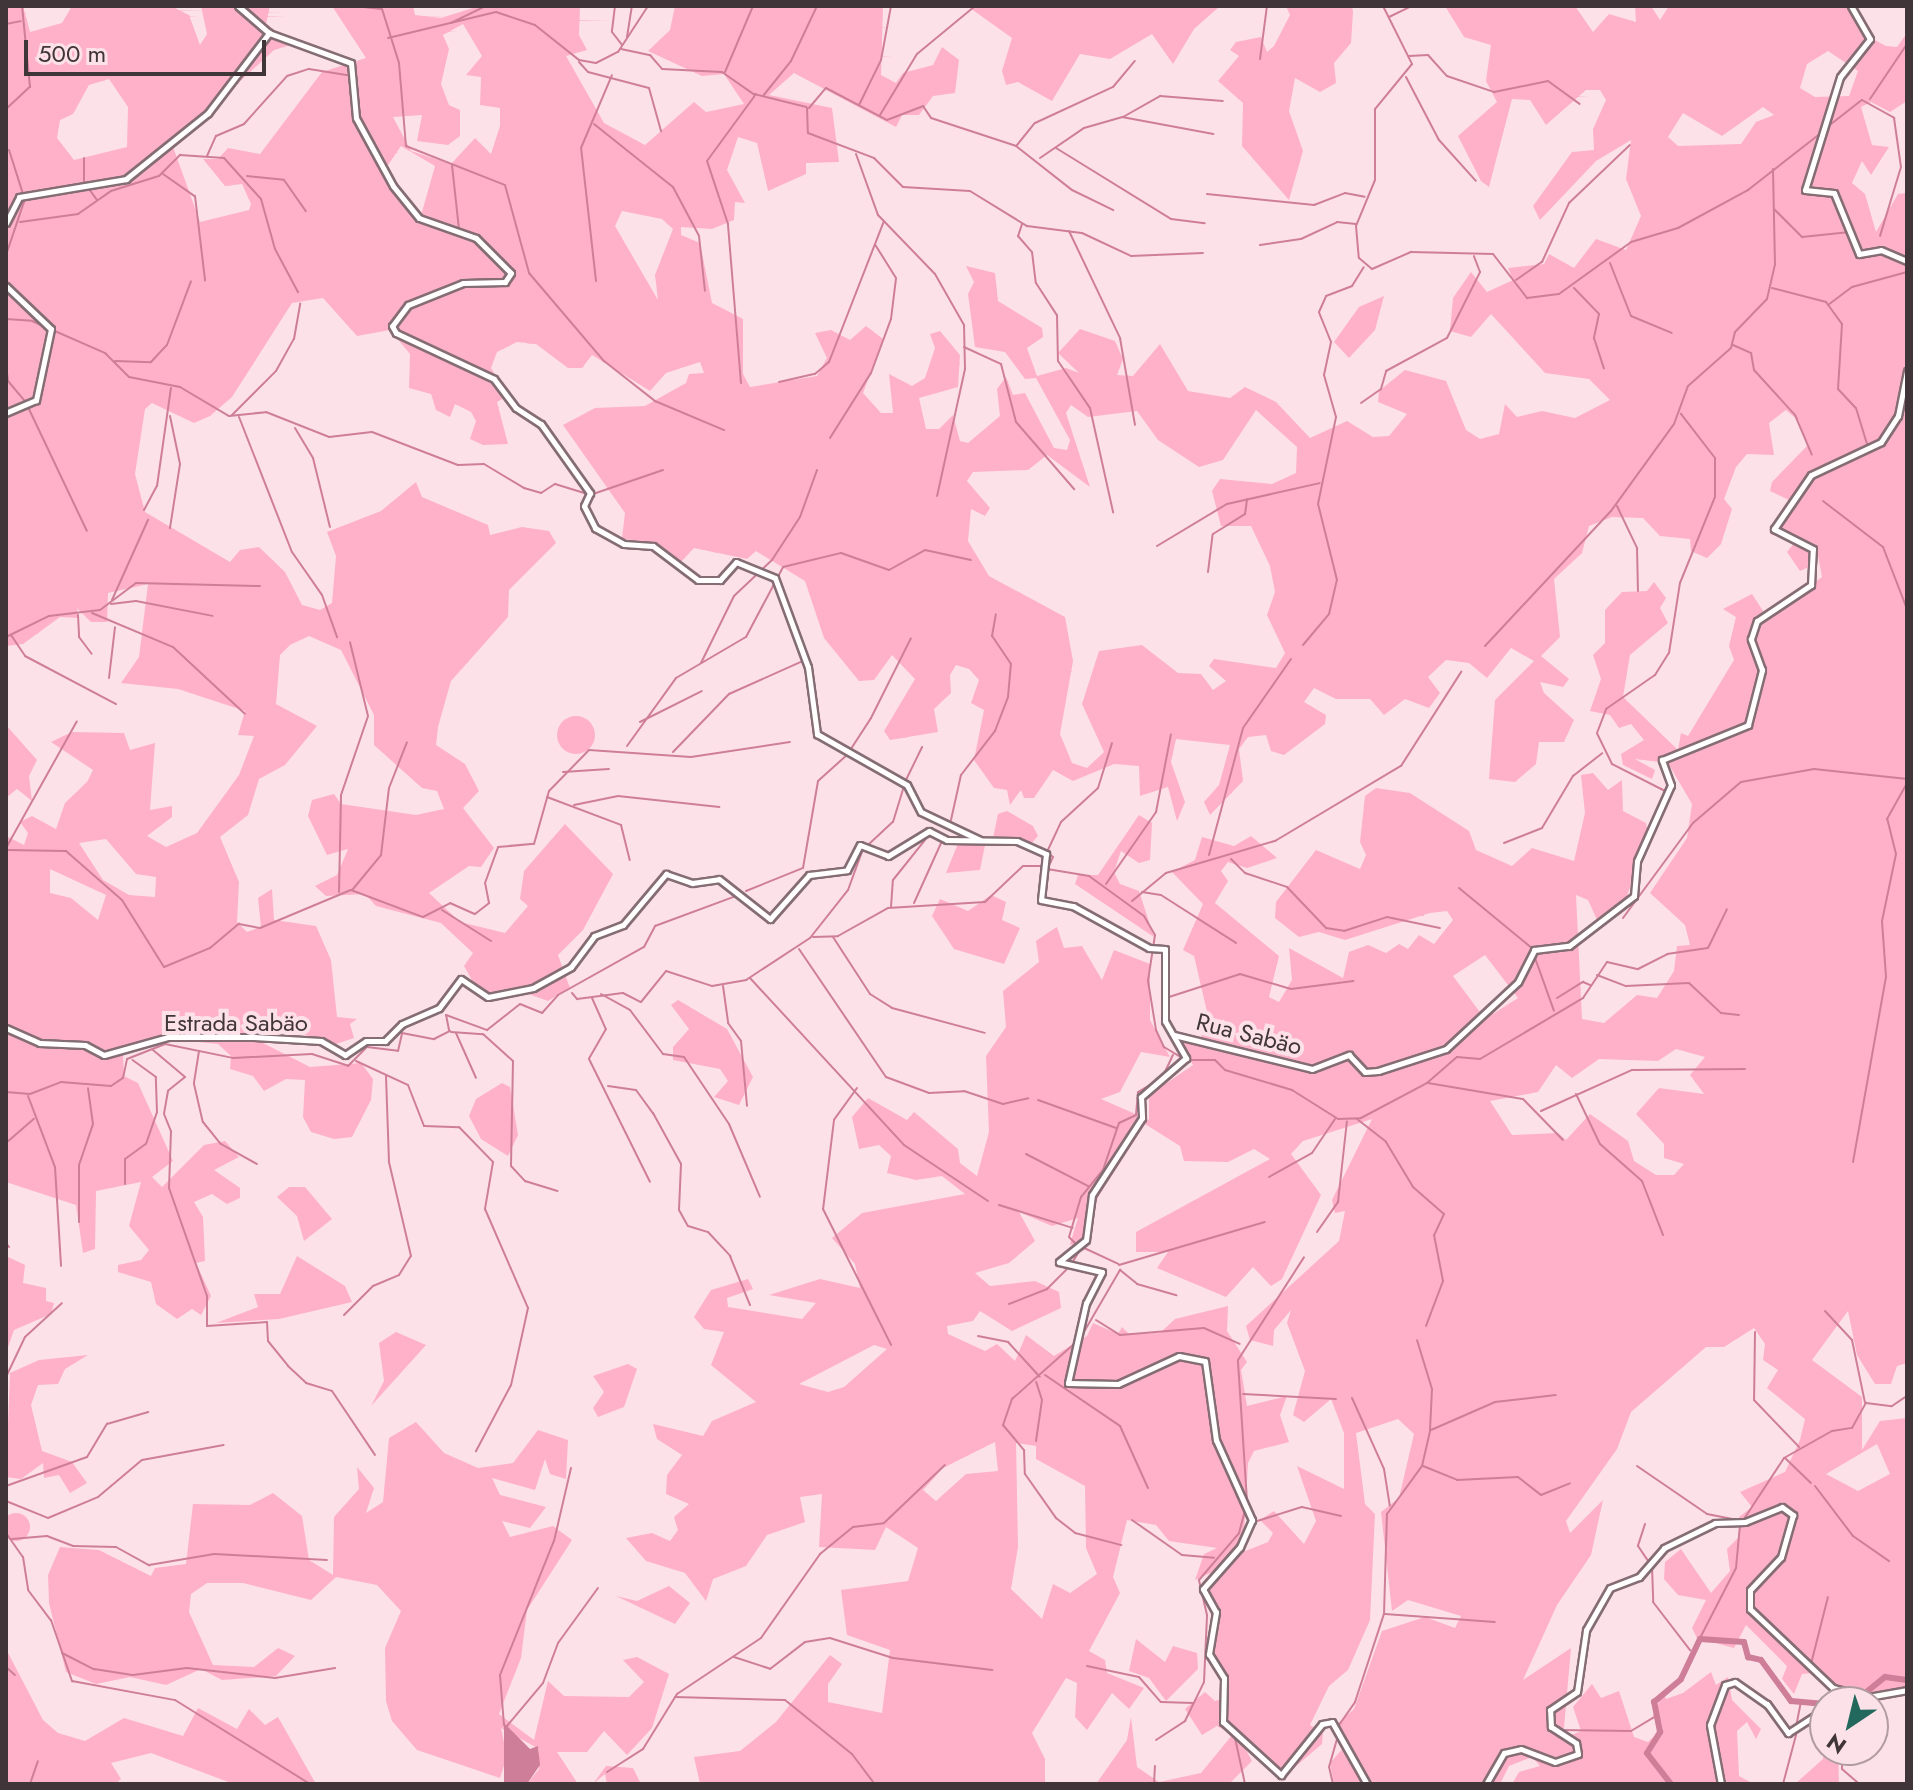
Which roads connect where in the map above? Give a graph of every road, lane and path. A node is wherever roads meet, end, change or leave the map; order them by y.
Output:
1 (238, 6) edge
2 (1851, 6) edge
3 (269, 33) junction
4 (6, 223) edge
5 (1907, 261) edge
6 (6, 286) edge
7 (1907, 371) edge
8 (6, 413) edge
9 (981, 841) junction
10 (6, 1028) edge
11 (1173, 1035) junction
12 (1831, 1686) edge
13 (1809, 1719) edge
14 (1367, 1784) edge
15 (1486, 1784) edge
16 (1721, 1784) edge

1 - 3 street
2 - 5 street
3 - 4 street
3 - 9 street
6 - 8 street
7 - 11 street, Rua Sabäo
9 - 10 street, Estrada Sabäo
9 - 11 street
11 - 14 street
12 - 15 street
13 - 16 street

